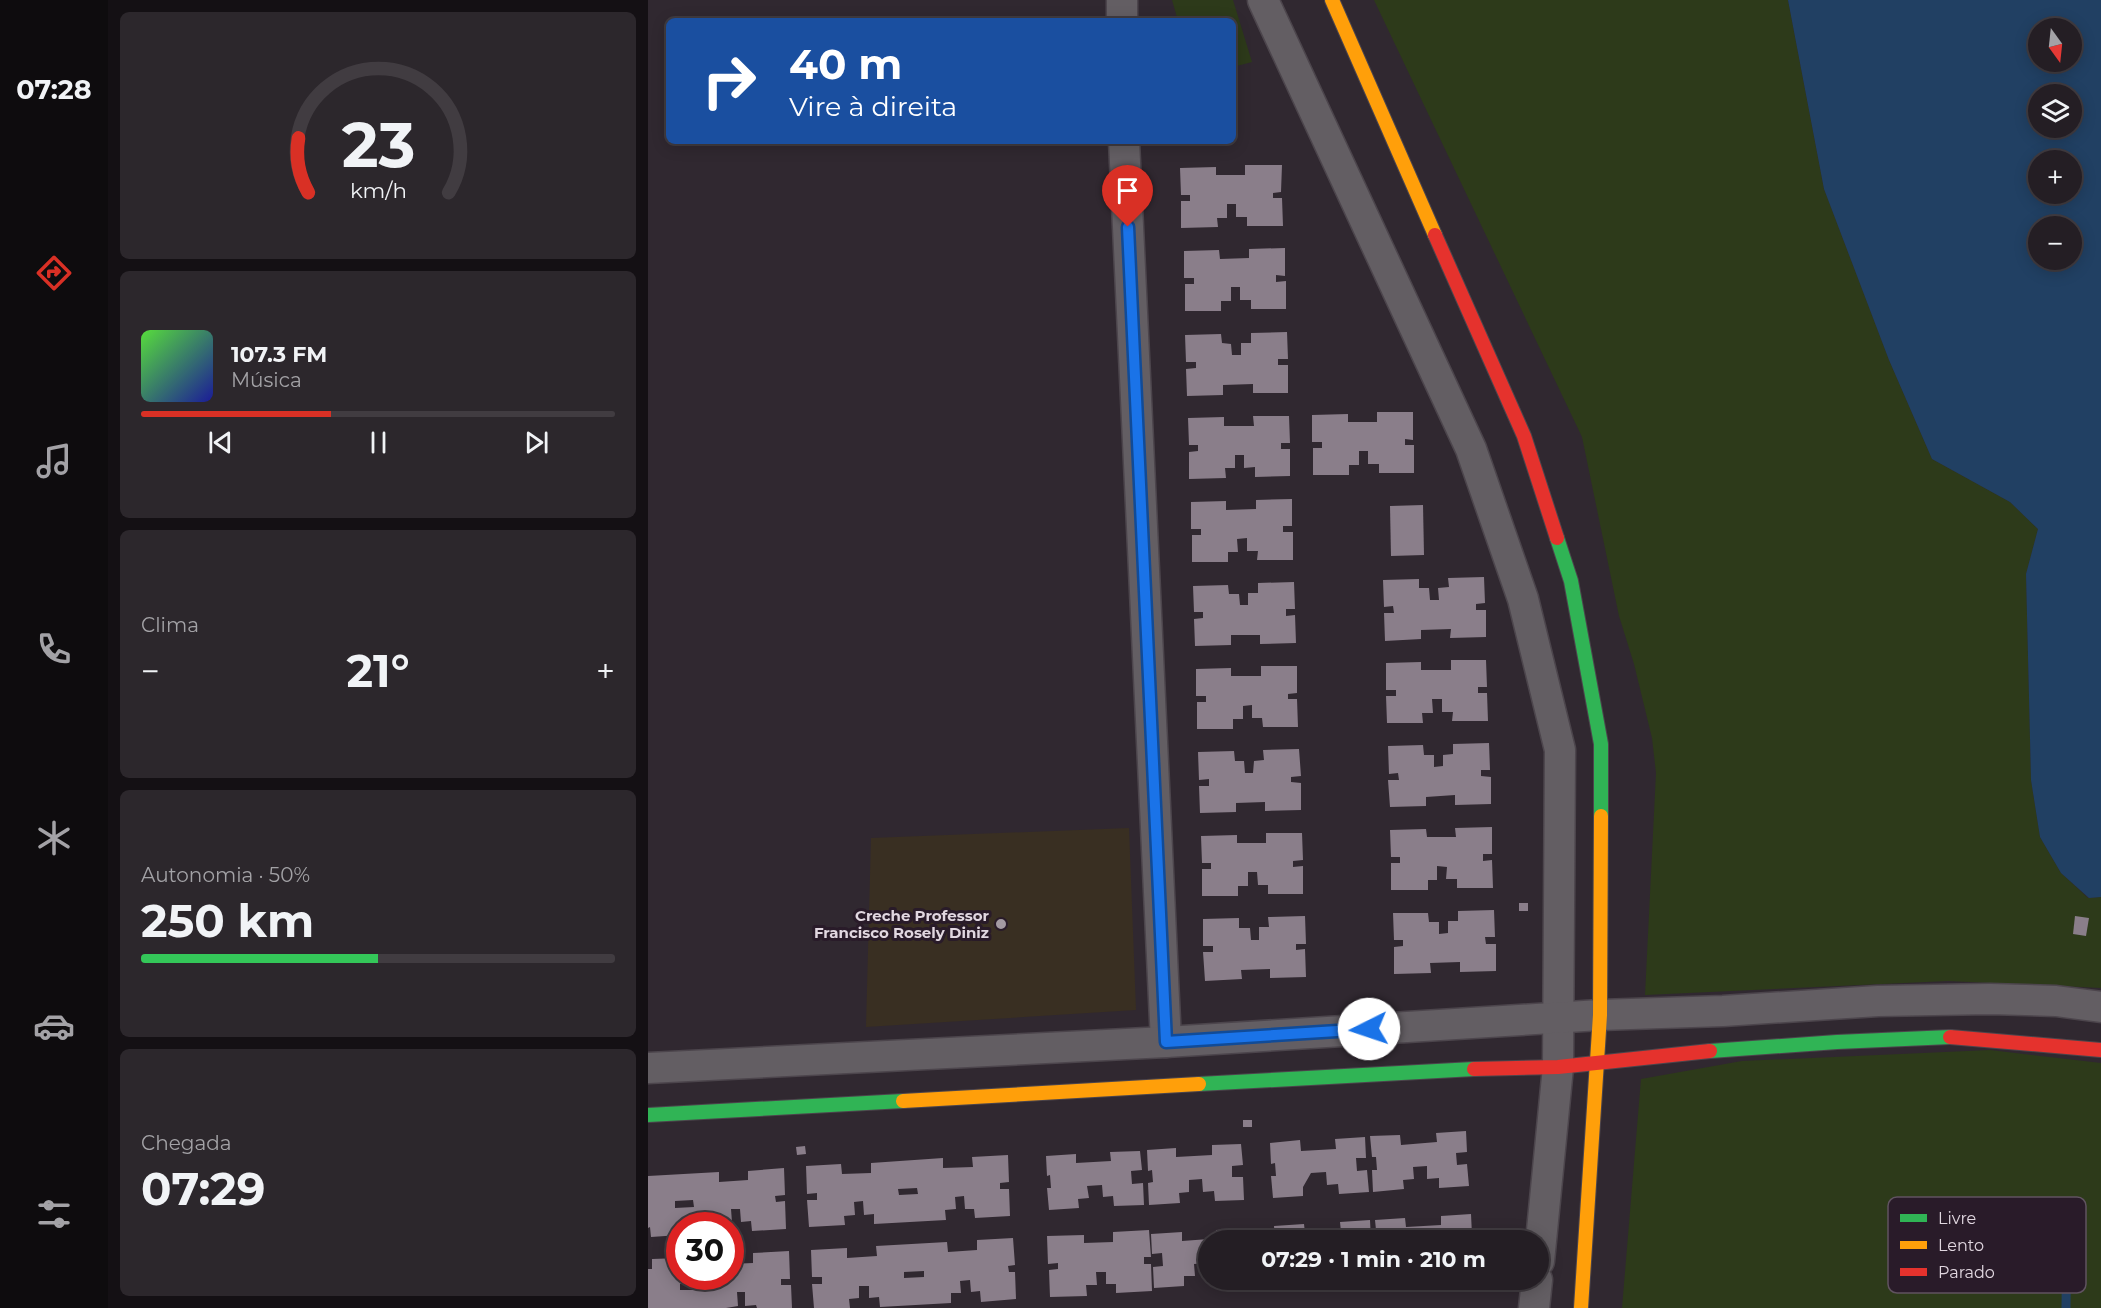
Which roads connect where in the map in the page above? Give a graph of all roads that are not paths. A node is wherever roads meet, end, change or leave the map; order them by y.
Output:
1 (1122, 0) edge
2 (1263, 0) edge
3 (1332, 0) edge
4 (1122, 18) edge
5 (1124, 144) edge
6 (1601, 744) junction
7 (1560, 750) junction
8 (2101, 1007) edge
9 (1723, 1011) junction
10 (1600, 1015) junction
11 (1558, 1018) junction
12 (1166, 1042) junction
13 (1721, 1050) junction
14 (2101, 1050) edge
15 (1598, 1063) junction
16 (1558, 1067) junction
17 (648, 1068) edge
18 (648, 1115) edge
19 (1542, 1230) edge
20 (1536, 1290) edge
21 (1534, 1308) edge
22 (1581, 1308) edge

1 - 4 street
2 - 7 street
3 - 6 street
5 - 12 street
6 - 7 street
6 - 10 street
7 - 11 street
8 - 9 street
9 - 10 street
9 - 13 street
10 - 11 street
10 - 15 street
11 - 12 street
11 - 16 street
12 - 17 street
13 - 14 street
13 - 15 street
15 - 16 street
15 - 22 street
16 - 18 street
16 - 19 street
20 - 21 street

